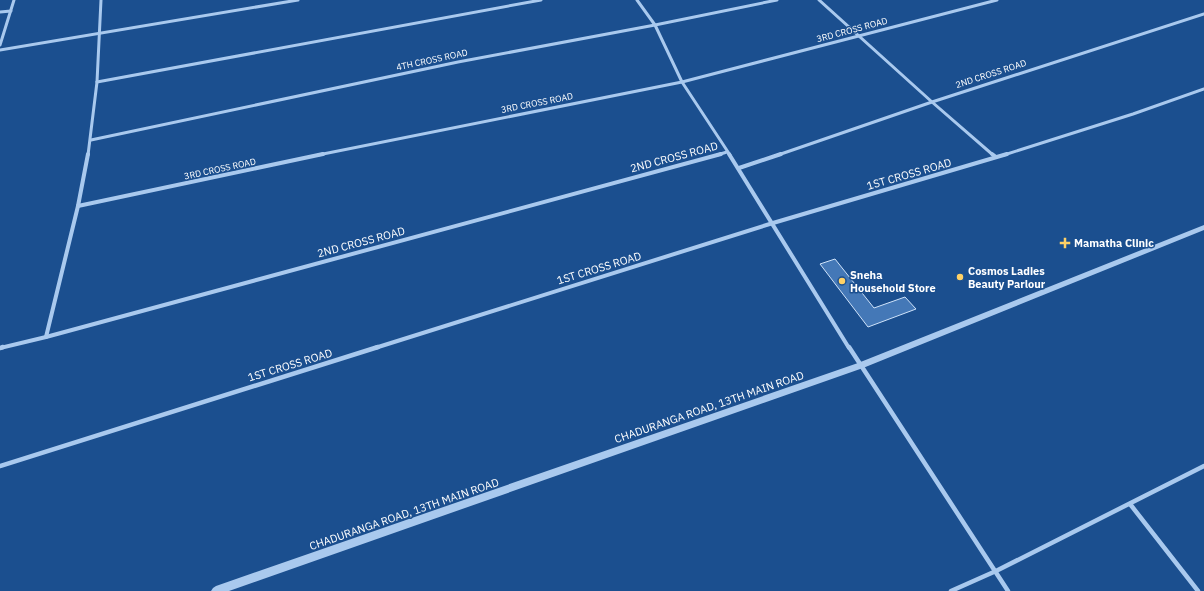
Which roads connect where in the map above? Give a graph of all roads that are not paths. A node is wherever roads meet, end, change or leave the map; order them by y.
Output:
1 (14, 0) edge
2 (101, 0) edge
3 (298, 0) edge
4 (541, 0) edge
5 (637, 0) edge
6 (777, 0) edge
7 (819, 0) edge
8 (997, 0) edge
9 (11, 10) junction
10 (0, 12) edge
11 (1204, 14) edge
12 (656, 25) junction
13 (100, 33) junction
14 (859, 35) junction
15 (0, 45) edge
16 (0, 50) edge
17 (97, 82) junction
18 (682, 82) junction
19 (1204, 88) edge
20 (932, 102) junction
21 (91, 140) junction
22 (727, 152) junction
23 (996, 157) junction
24 (739, 168) junction
25 (78, 206) junction
26 (773, 223) junction
27 (1204, 227) edge
28 (46, 337) junction
29 (0, 348) edge
30 (860, 366) junction
31 (0, 466) edge
32 (1204, 466) edge
33 (1130, 504) junction
34 (996, 571) junction
35 (216, 591) edge
36 (951, 591) edge
37 (1008, 591) edge
38 (1198, 591) edge

1 - 9 street
2 - 13 street
3 - 13 street
4 - 17 street
5 - 12 street
6 - 12 street, 4TH CROSS ROAD
7 - 14 street
8 - 14 street, 3RD CROSS ROAD
9 - 10 street
9 - 15 street
11 - 20 street, 2ND CROSS ROAD
12 - 18 street
12 - 21 street, 4TH CROSS ROAD
13 - 16 street
13 - 17 street
14 - 18 street, 3RD CROSS ROAD
14 - 20 street
17 - 21 street
18 - 22 street
18 - 25 street, 3RD CROSS ROAD
19 - 23 street, 1ST CROSS ROAD
20 - 23 street
20 - 24 street, 2ND CROSS ROAD
21 - 25 street
22 - 24 street
22 - 28 street, 2ND CROSS ROAD
23 - 26 street, 1ST CROSS ROAD
24 - 26 street
25 - 28 street
26 - 30 street
26 - 31 street, 1ST CROSS ROAD
27 - 30 street, CHADURANGA ROAD, 13TH MAIN ROAD
28 - 29 street, 2ND CROSS ROAD
30 - 34 street
30 - 35 street, CHADURANGA ROAD, 13TH MAIN ROAD
32 - 33 street
33 - 34 street
33 - 38 street
34 - 36 street
34 - 37 street

